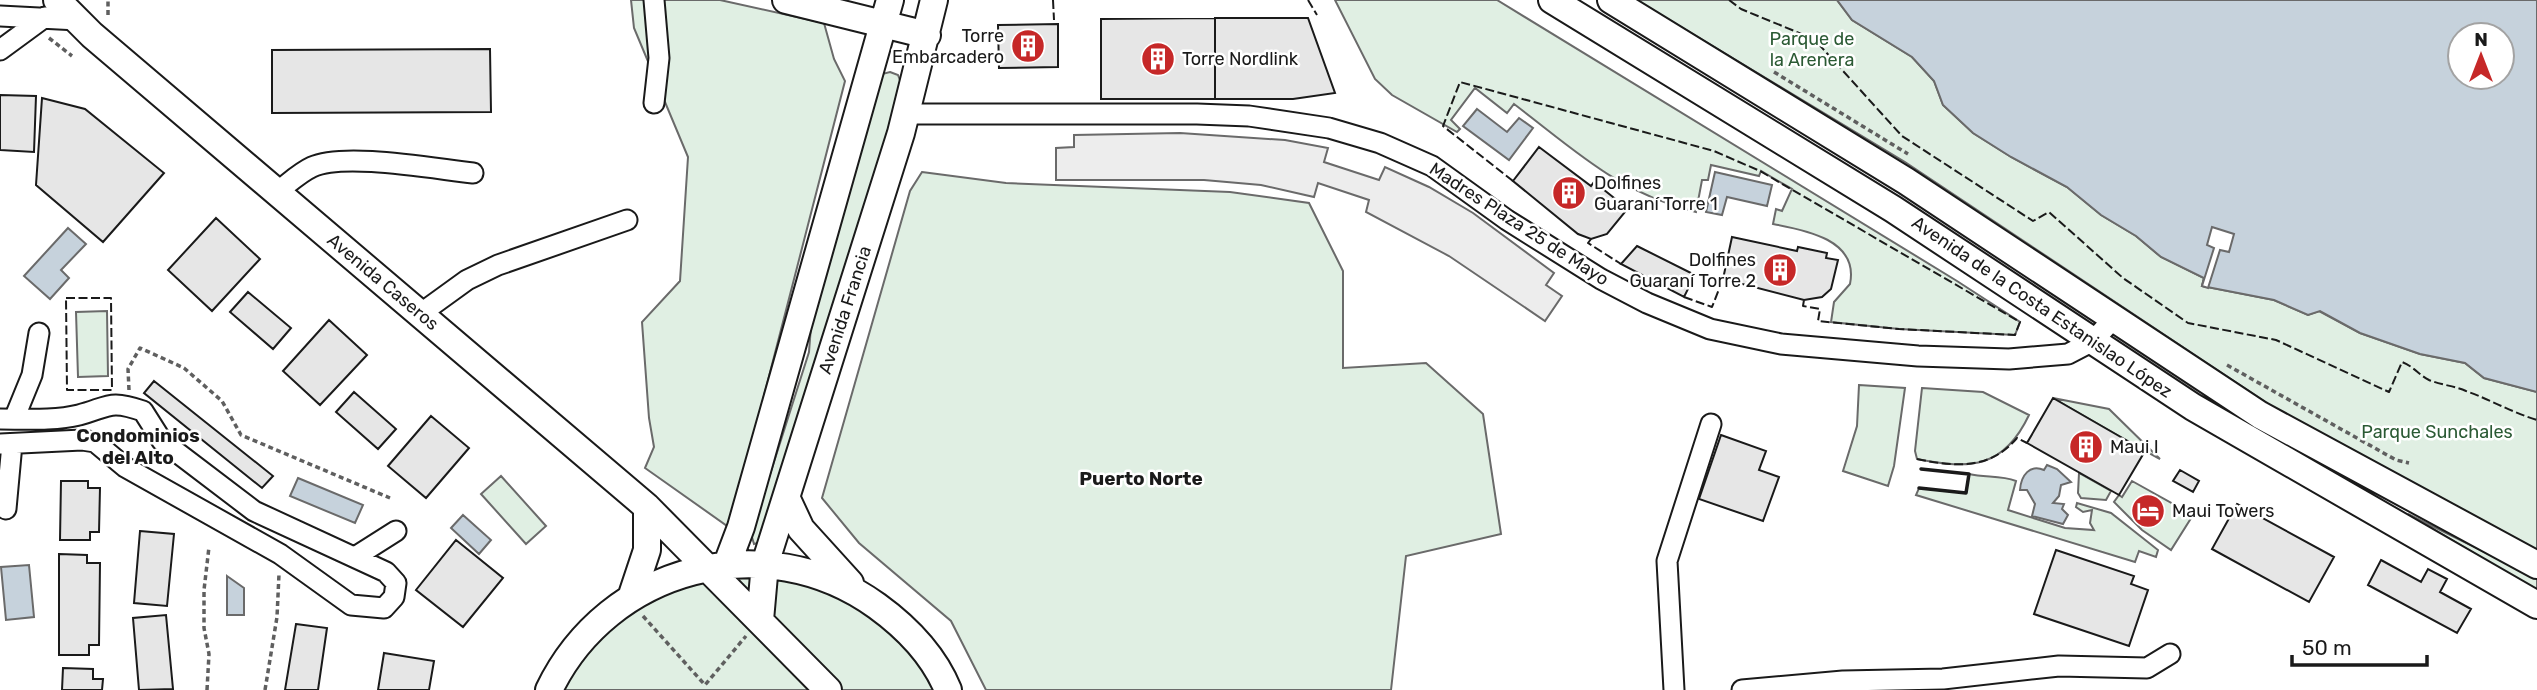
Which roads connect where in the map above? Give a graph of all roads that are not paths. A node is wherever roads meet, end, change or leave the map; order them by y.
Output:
1 (654, 0) edge
2 (786, 0) edge
3 (934, 0) edge
4 (1552, 0) edge
5 (1611, 0) edge
6 (51, 8) edge
7 (888, 12) edge
8 (0, 16) edge
9 (927, 34) junction
10 (0, 50) edge
11 (870, 80) junction
12 (909, 102) junction
13 (654, 103) dead end
14 (473, 173) dead end
15 (276, 192) junction
16 (627, 220) dead end
17 (420, 314) junction
18 (2114, 318) junction
19 (39, 333) dead end
20 (2092, 341) junction
21 (79, 415) junction
22 (7, 419) edge
23 (1711, 424) dead end
24 (82, 440) junction
25 (6, 444) edge
26 (787, 499) junction
27 (647, 507) junction
28 (6, 509) dead end
29 (397, 531) dead end
30 (355, 557) junction
31 (765, 564) junction
32 (716, 565) junction
33 (2537, 565) edge
34 (861, 594) junction
35 (630, 597) junction
36 (2537, 605) edge
37 (760, 620) junction
38 (2170, 654) dead end
39 (549, 690) edge
40 (828, 690) edge
41 (948, 690) edge
42 (1674, 690) edge
43 (1742, 690) edge

1 - 13 street
2 - 7 main road
3 - 9 main road, Avenida Francia
4 - 20 main road, Avenida de la Costa Estanislao López
5 - 18 main road, Avenida de la Costa Estanislao López
6 - 8 street
6 - 10 street
6 - 15 main road, Avenida Caseros
7 - 9 main road
7 - 11 main road
9 - 12 main road, Avenida Francia
11 - 12 main road
11 - 32 main road
12 - 20 street, Madres Plaza 25 de Mayo
12 - 26 main road, Avenida Francia
14 - 15 street
15 - 17 main road, Avenida Caseros
16 - 17 street
17 - 27 main road, Avenida Caseros
18 - 20 street, Madres Plaza 25 de Mayo
18 - 33 main road, Avenida de la Costa Estanislao López
19 - 22 street
20 - 36 main road, Avenida de la Costa Estanislao López
21 - 22 street
21 - 24 street
21 - 30 street
23 - 42 street
24 - 25 street
24 - 30 street
25 - 28 street
26 - 31 main road, Avenida Francia
26 - 34 main road
27 - 32 main road, Avenida Caseros
27 - 35 main road
29 - 30 street
31 - 32 main road
31 - 34 main road
31 - 37 main road, Avenida Francia
32 - 35 main road
32 - 37 main road, Avenida Caseros
34 - 41 main road
35 - 39 main road
37 - 40 main road, Avenida Caseros
38 - 43 street

